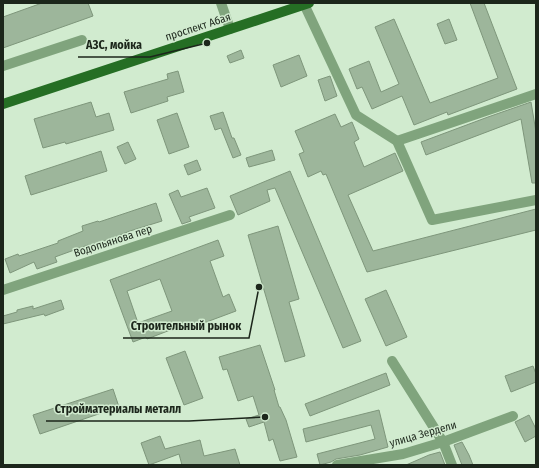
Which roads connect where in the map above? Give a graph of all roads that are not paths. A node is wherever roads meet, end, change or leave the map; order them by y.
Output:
1 (221, 3) edge
2 (306, 4) edge
3 (230, 29) junction
4 (82, 40) dead end
5 (3, 66) edge
6 (536, 94) edge
7 (3, 104) edge
8 (397, 141) junction
9 (536, 200) edge
10 (230, 215) dead end
11 (3, 290) edge
12 (392, 361) dead end
13 (513, 416) dead end
14 (443, 442) junction
15 (337, 465) edge
16 (452, 465) edge

1 - 3 street
2 - 3 main road, проспект Абая
2 - 8 street
3 - 7 main road, проспект Абая
4 - 5 street
6 - 8 street
8 - 9 street
10 - 11 street, Водопьянова пер
12 - 14 street
13 - 14 street, улица Зердели
14 - 15 street, улица Зердели
14 - 16 street

